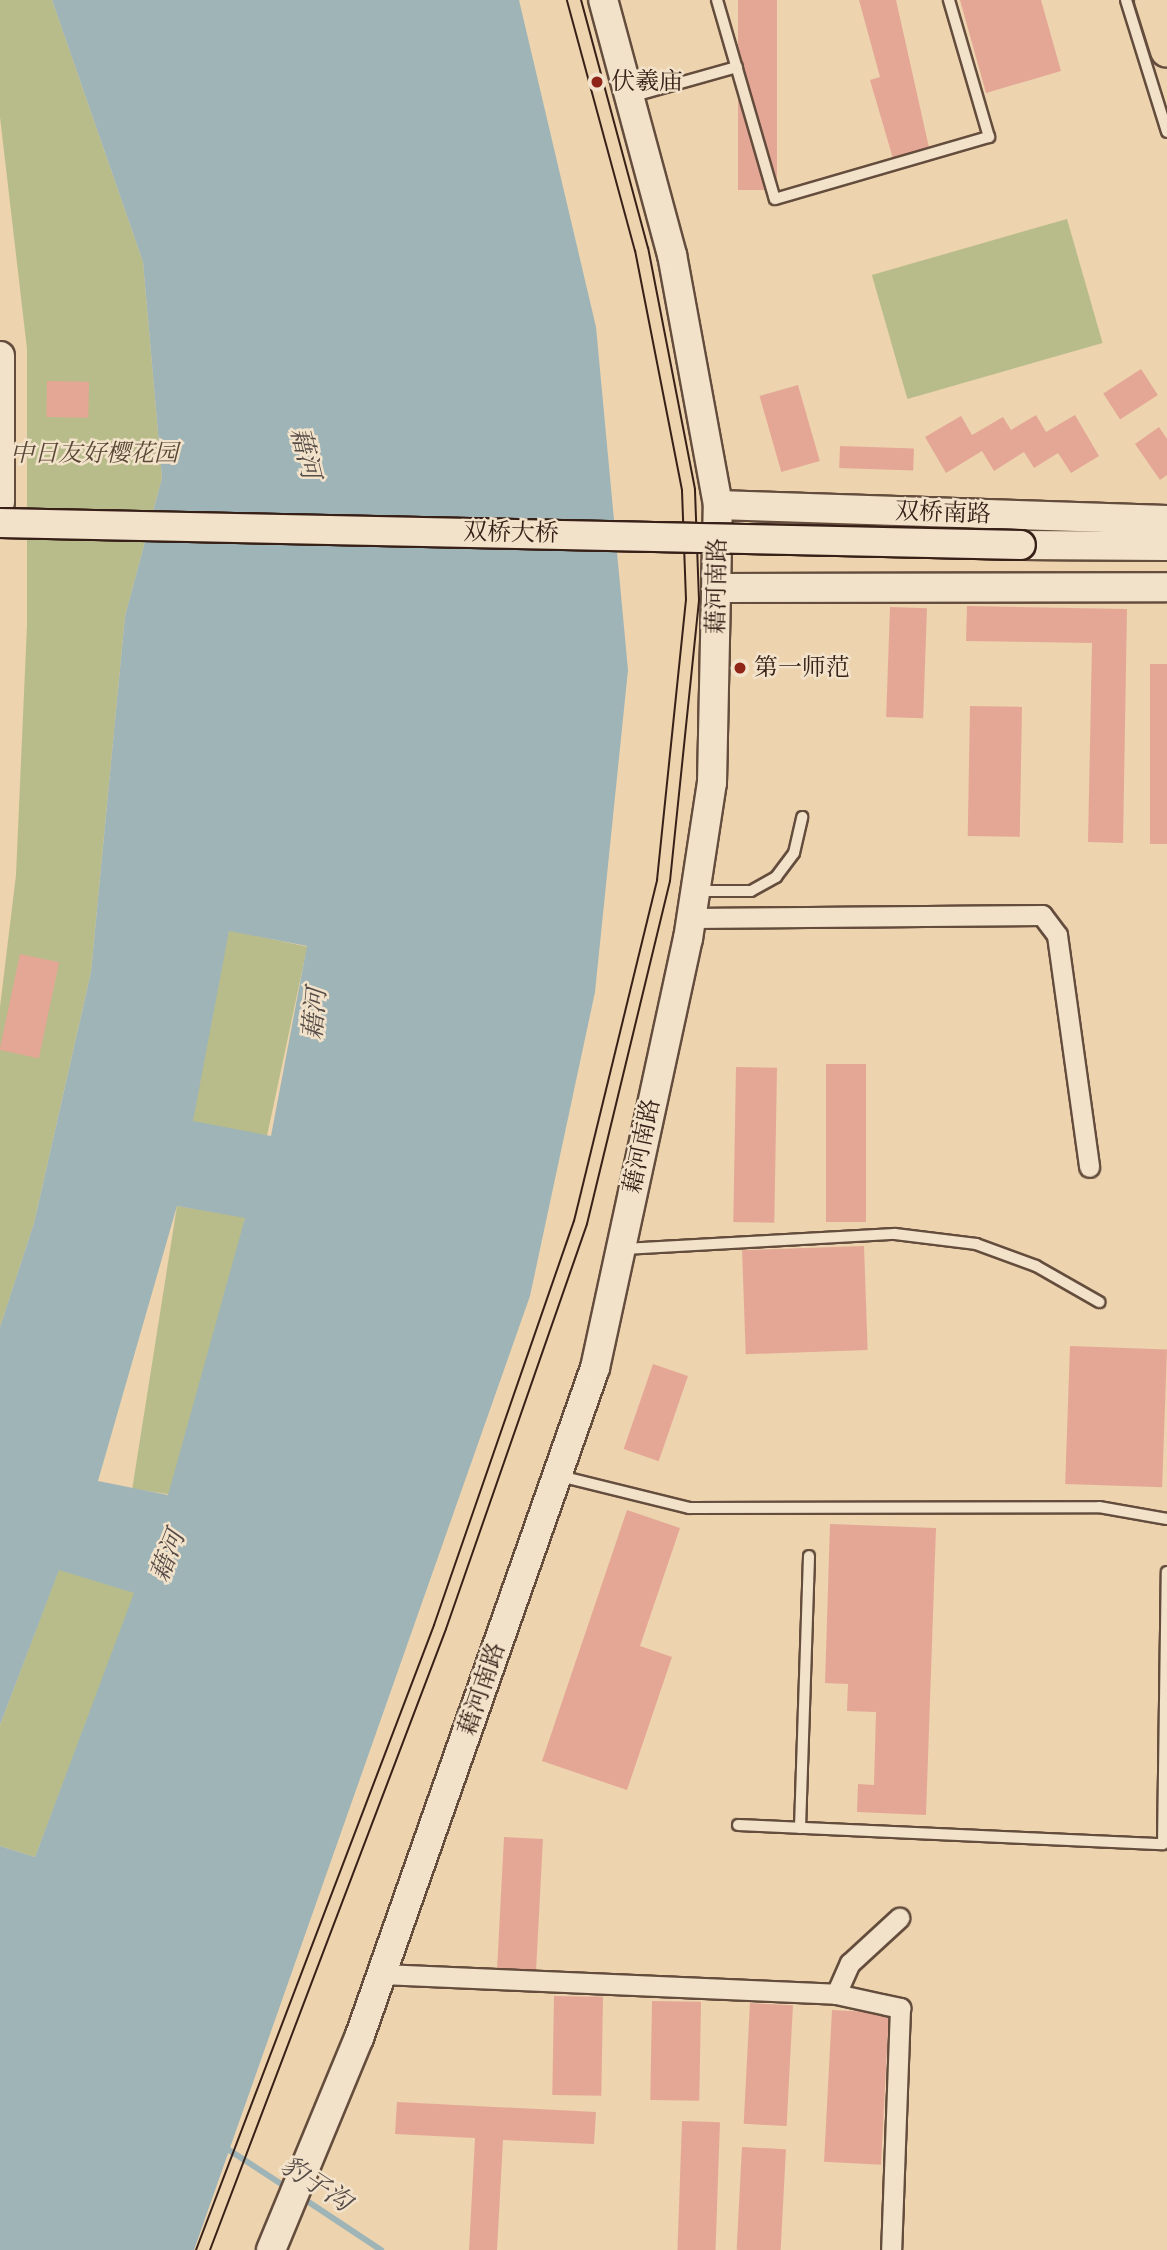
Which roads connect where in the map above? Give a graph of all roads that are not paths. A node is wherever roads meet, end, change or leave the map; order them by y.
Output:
1 (603, 0) edge
2 (718, 0) edge
3 (949, 0) edge
4 (1126, 0) edge
5 (1151, 0) edge
6 (1167, 51) edge
7 (737, 67) junction
8 (630, 98) junction
9 (1167, 132) edge
10 (0, 356) edge
11 (0, 493) edge
12 (0, 502) edge
13 (719, 505) junction
14 (1167, 520) edge
15 (0, 523) edge
16 (1167, 545) edge
17 (1167, 587) edge
18 (718, 588) junction
19 (802, 817) dead end
20 (693, 904) junction
21 (1088, 1167) dead end
22 (620, 1250) junction
23 (1099, 1301) dead end
24 (557, 1476) junction
25 (1167, 1519) edge
26 (808, 1556) dead end
27 (1167, 1572) edge
28 (738, 1825) dead end
29 (800, 1828) junction
30 (899, 1918) dead end
31 (382, 1974) junction
32 (836, 1994) junction
33 (271, 2250) edge
34 (891, 2250) edge

1 - 8 main road, 藉河南路
2 - 7 lane
3 - 7 lane
4 - 9 lane
5 - 6 main road
7 - 8 lane
8 - 13 main road, 藉河南路
10 - 11 main road
11 - 12 main road
13 - 14 main road, 双桥南路
13 - 18 main road, 藉河南路
15 - 16 main road, 双桥大桥, bridge
17 - 18 main road
18 - 20 main road, 藉河南路
19 - 20 lane
20 - 21 street
20 - 22 main road, 藉河南路
22 - 23 lane
22 - 24 main road, 藉河南路
24 - 25 lane
24 - 31 main road, 藉河南路
26 - 29 lane
27 - 29 lane
28 - 29 lane
30 - 32 street
31 - 32 street
31 - 33 main road, 藉河南路
32 - 34 street

